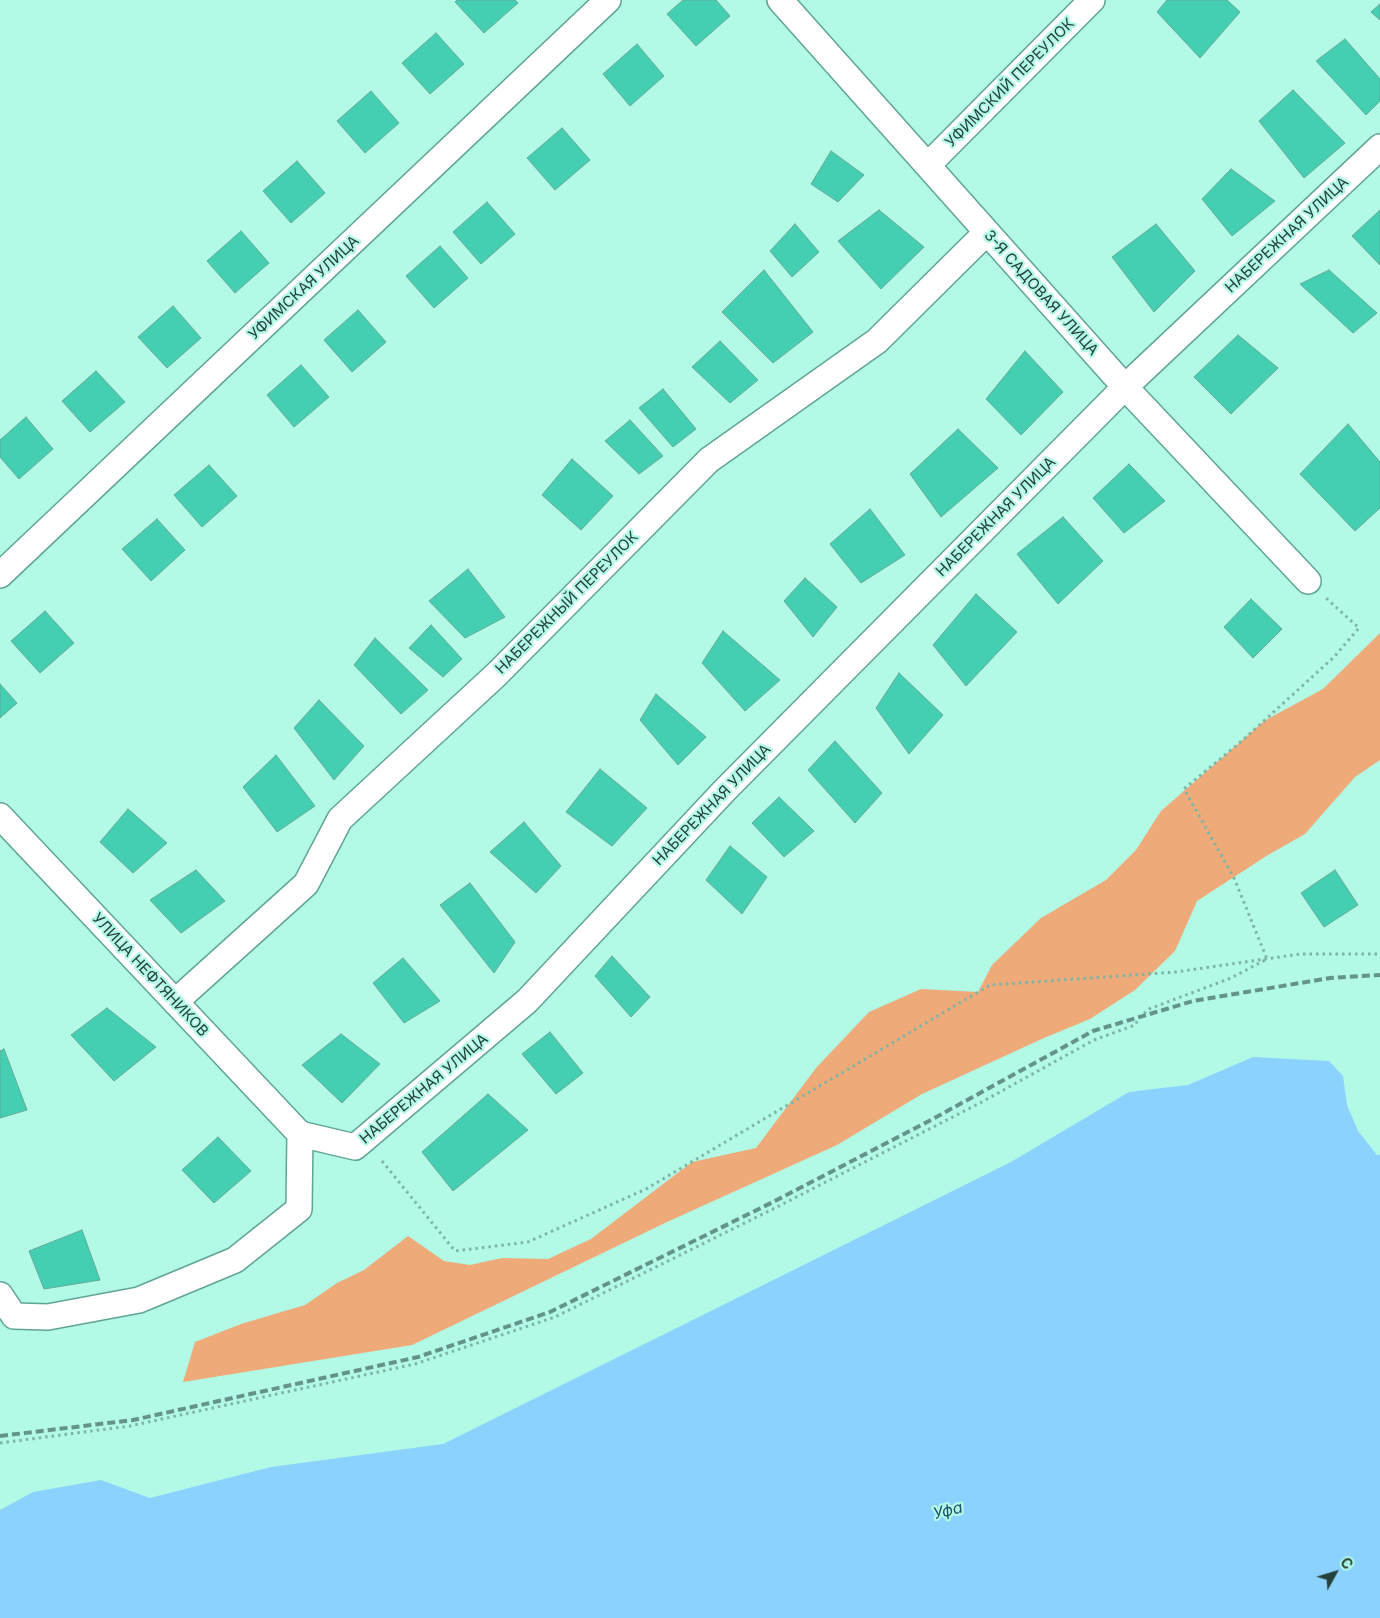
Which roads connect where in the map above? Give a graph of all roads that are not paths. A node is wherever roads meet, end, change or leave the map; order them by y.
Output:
1 (608, 0) edge
2 (780, 0) edge
3 (1092, 0) edge
4 (1380, 147) edge
5 (928, 165) junction
6 (987, 232) junction
7 (1125, 387) junction
8 (0, 575) edge
9 (1308, 581) road end
10 (0, 816) edge
11 (175, 1002) junction
12 (300, 1134) junction
13 (0, 1295) edge

1 - 8 street, УФИМСКАЯ УЛИЦА
2 - 5 street, 3-Я САДОВАЯ УЛИЦА
3 - 5 street, УФИМСКИЙ ПЕРЕУЛОК
4 - 7 street, НАБЕРЕЖНАЯ УЛИЦА
5 - 6 street, 3-Я САДОВАЯ УЛИЦА
6 - 7 street, 3-Я САДОВАЯ УЛИЦА
6 - 11 street, НАБЕРЕЖНЫЙ ПЕРЕУЛОК
7 - 9 street, 3-Я САДОВАЯ УЛИЦА
7 - 12 street, НАБЕРЕЖНАЯ УЛИЦА
10 - 11 street, УЛИЦА НЕФТЯНИКОВ
11 - 12 street, УЛИЦА НЕФТЯНИКОВ
12 - 13 street

